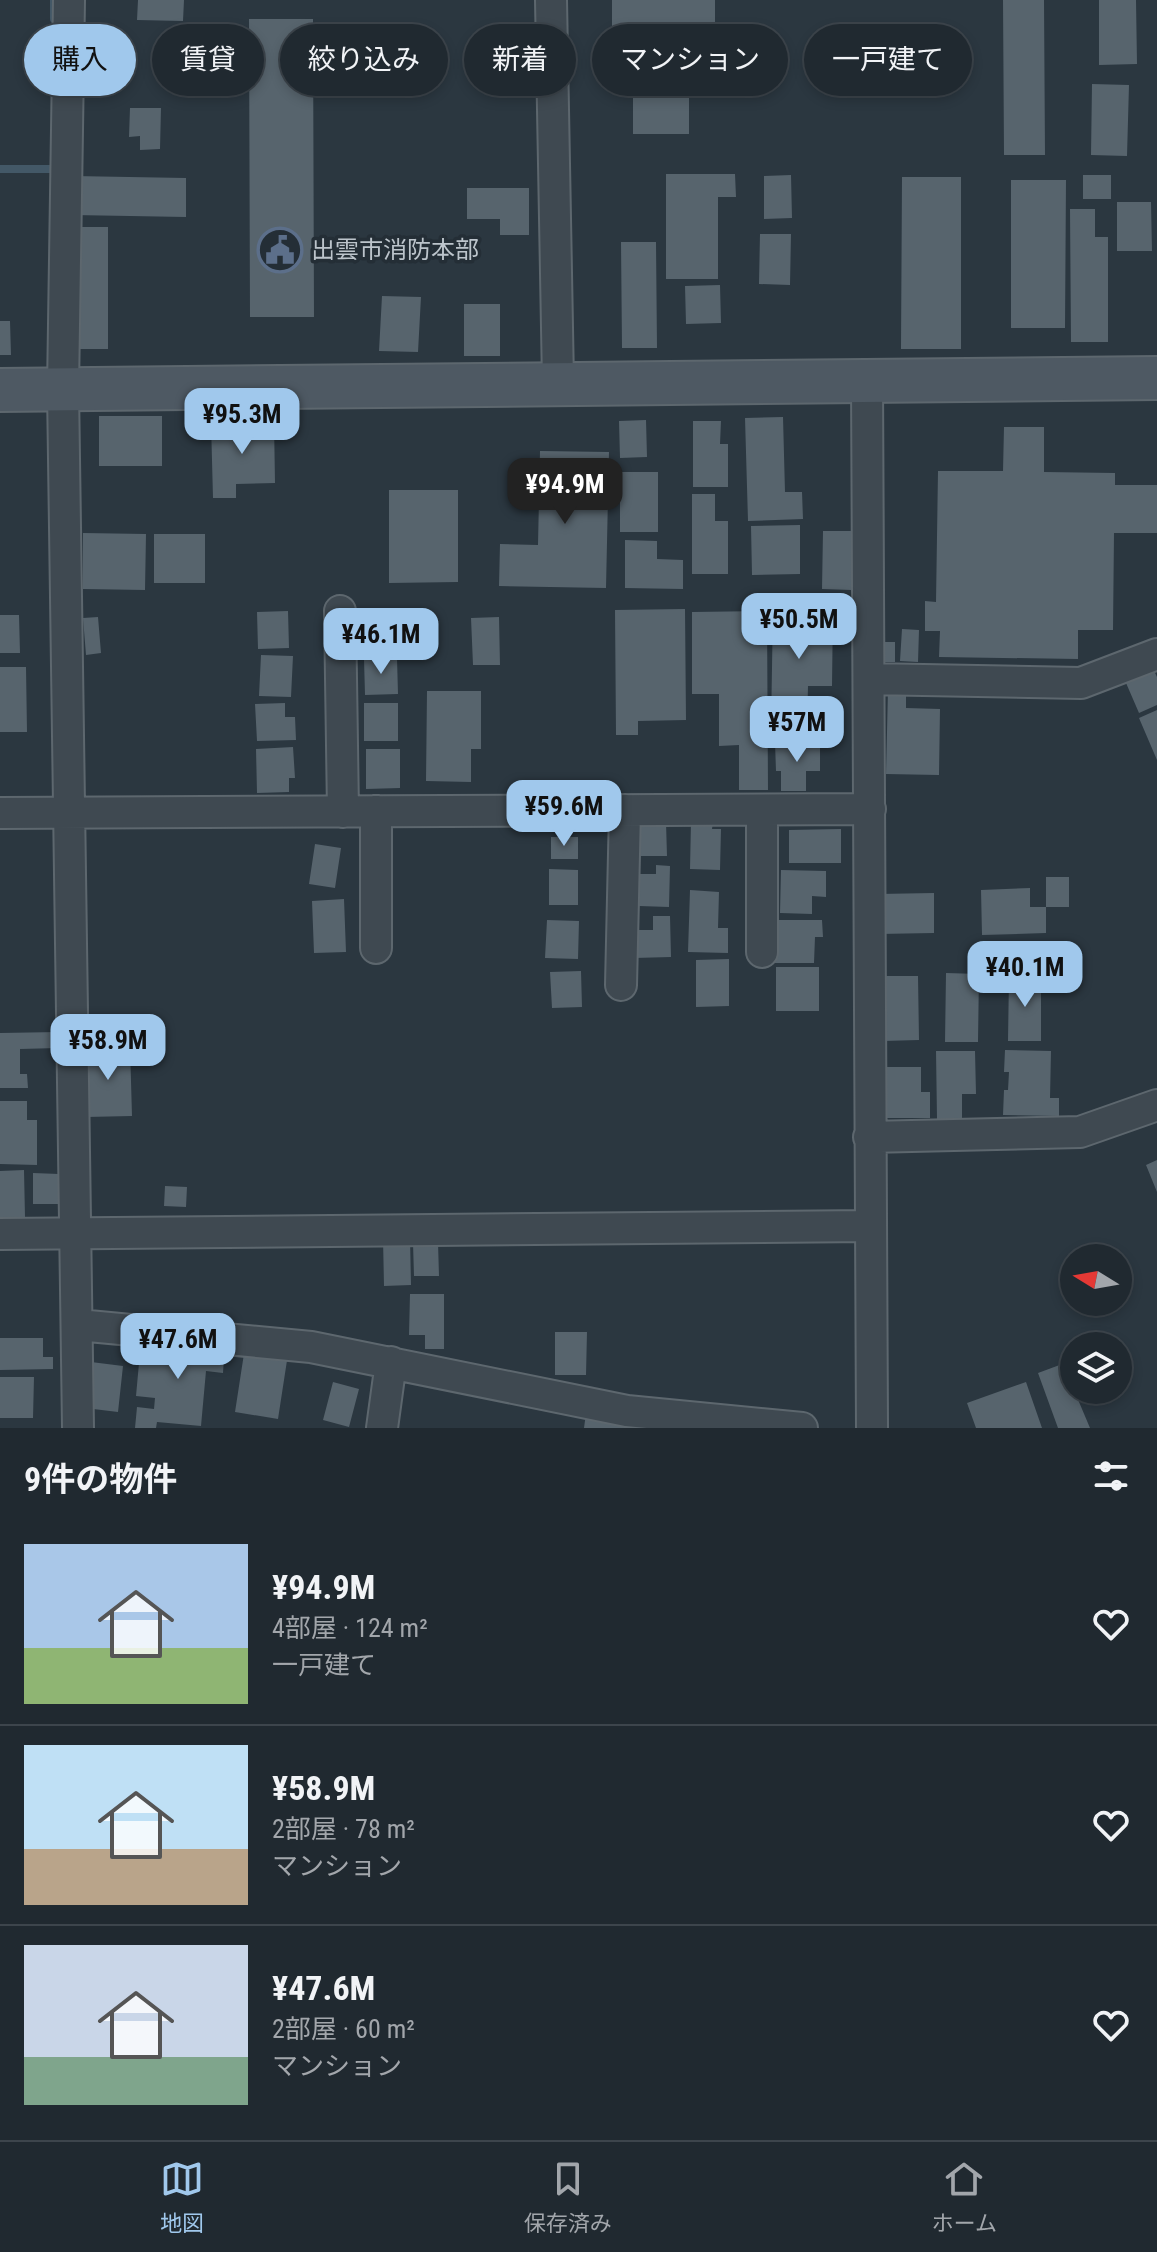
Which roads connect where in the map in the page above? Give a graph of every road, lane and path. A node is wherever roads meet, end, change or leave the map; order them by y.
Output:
1 (69, 0) edge
2 (551, 0) edge
3 (1157, 378) edge
4 (867, 380) junction
5 (558, 382) junction
6 (63, 389) junction
7 (0, 390) edge
8 (340, 611) dead end
9 (1157, 654) edge
10 (869, 679) junction
11 (870, 809) junction
12 (625, 810) junction
13 (762, 810) junction
14 (376, 811) junction
15 (343, 812) junction
16 (0, 813) edge
17 (71, 813) junction
18 (376, 948) dead end
19 (762, 952) dead end
20 (621, 985) dead end
21 (1157, 1105) edge
22 (869, 1137) junction
23 (869, 1226) junction
24 (0, 1234) edge
25 (76, 1234) junction
26 (78, 1325) junction
27 (391, 1362) junction
28 (78, 1428) edge
29 (382, 1428) edge
30 (802, 1428) edge
31 (872, 1428) edge

1 - 6 street
2 - 5 street
3 - 4 street
4 - 5 street
4 - 10 street
5 - 6 street
6 - 7 street
6 - 17 street
8 - 15 street
9 - 10 street
10 - 11 street
11 - 13 street
11 - 22 street
12 - 13 street
12 - 14 street
12 - 20 street
13 - 19 street
14 - 15 street
14 - 18 street
15 - 17 street
16 - 17 street
17 - 25 street
21 - 22 street
22 - 23 street
23 - 25 street
23 - 31 street
24 - 25 street
25 - 26 street
26 - 27 street
26 - 28 street
27 - 29 street
27 - 30 street

